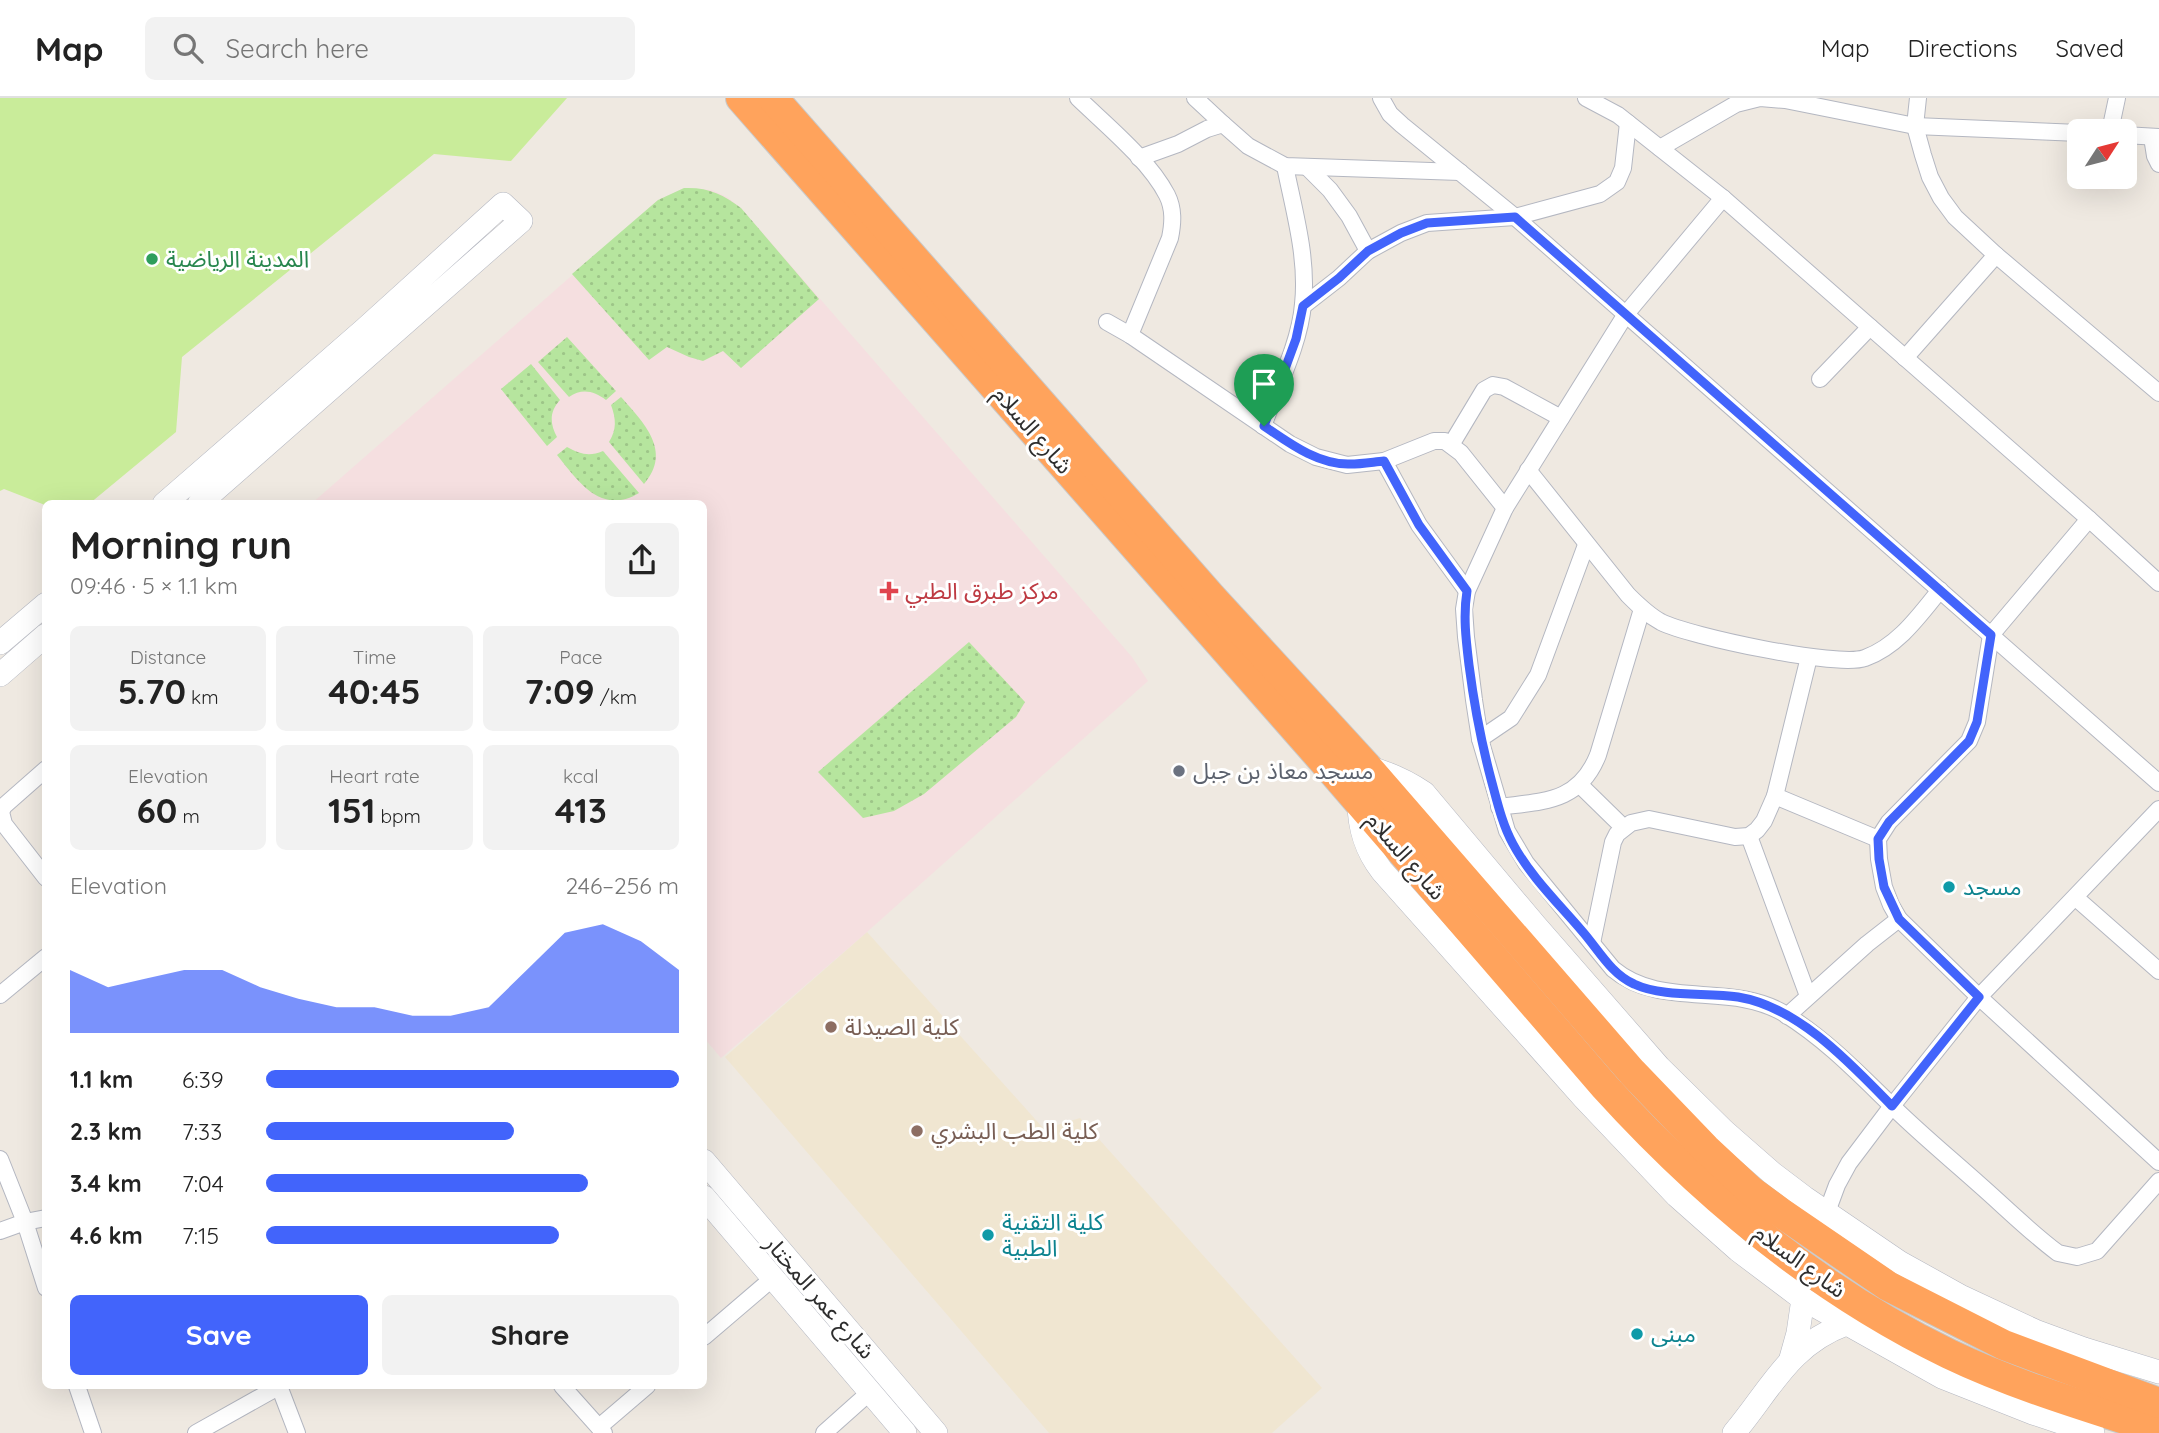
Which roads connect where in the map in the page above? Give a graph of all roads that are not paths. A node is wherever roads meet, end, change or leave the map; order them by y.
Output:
1 (741, 98) edge
2 (774, 98) edge
3 (1077, 98) edge
4 (1195, 98) edge
5 (1381, 98) edge
6 (1586, 98) edge
7 (1622, 98) edge
8 (1918, 98) edge
9 (2117, 98) edge
10 (1623, 119) junction
11 (2112, 119) edge
12 (1223, 124) junction
13 (1915, 126) junction
14 (2067, 132) edge
15 (2137, 136) edge
16 (2156, 137) edge
17 (1660, 148) junction
18 (1139, 158) junction
19 (2159, 164) edge
20 (1285, 166) junction
21 (1307, 167) junction
22 (1460, 172) junction
23 (1723, 198) junction
24 (1515, 217) junction
25 (1368, 251) junction
26 (1996, 255) junction
27 (1303, 306) junction
28 (1626, 314) junction
29 (1107, 322) dead end
30 (1870, 327) junction
31 (1130, 335) junction
32 (1905, 358) junction
33 (1820, 379) dead end
34 (2159, 393) edge
35 (1561, 418) junction
36 (1264, 426) junction
37 (1451, 444) junction
38 (1384, 461) junction
39 (1528, 470) junction
40 (169, 500) edge
41 (204, 500) edge
42 (1504, 508) junction
43 (2090, 519) junction
44 (1586, 545) junction
45 (2159, 583) edge
46 (1940, 590) junction
47 (1467, 591) junction
48 (42, 607) edge
49 (1642, 609) junction
50 (1991, 635) junction
51 (42, 638) edge
52 (0, 643) edge
53 (1810, 657) junction
54 (0, 675) edge
55 (1291, 704) junction
56 (1480, 739) junction
57 (1367, 767) junction
58 (42, 773) edge
59 (2159, 783) edge
60 (1580, 785) junction
61 (1775, 796) junction
62 (1359, 802) junction
63 (1499, 807) junction
64 (2159, 809) edge
65 (1624, 828) junction
66 (1749, 836) junction
67 (1878, 839) junction
68 (42, 873) edge
69 (2076, 898) junction
70 (1899, 919) junction
71 (1592, 943) junction
72 (42, 960) edge
73 (2159, 971) edge
74 (0, 995) edge
75 (1808, 996) junction
76 (1979, 997) junction
77 (1787, 1016) junction
78 (1892, 1106) junction
79 (0, 1159) edge
80 (2159, 1161) edge
81 (707, 1165) edge
82 (2159, 1181) edge
83 (708, 1210) edge
84 (1826, 1212) junction
85 (42, 1219) edge
86 (25, 1222) junction
87 (0, 1231) edge
88 (42, 1275) edge
89 (773, 1278) junction
90 (1803, 1298) junction
91 (1846, 1324) junction
92 (707, 1334) edge
93 (1791, 1358) junction
94 (2159, 1372) edge
95 (78, 1389) edge
96 (274, 1389) edge
97 (280, 1389) edge
98 (565, 1389) edge
99 (644, 1389) edge
100 (870, 1392) junction
101 (2159, 1403) edge
102 (601, 1430) edge
103 (2159, 1430) edge
104 (93, 1433) edge
105 (196, 1433) edge
106 (297, 1433) edge
107 (824, 1433) edge
108 (905, 1433) edge
109 (936, 1433) edge
110 (1734, 1433) edge
111 (2093, 1433) edge

1 - 55 highway, شارع السلام
2 - 55 highway, شارع السلام
3 - 18 street
4 - 12 street
5 - 22 street
6 - 10 street
7 - 10 street
8 - 13 street
9 - 11 street
10 - 17 street
10 - 24 street
12 - 18 street
12 - 20 street
13 - 14 street
13 - 17 street
13 - 26 street
15 - 16 street
16 - 19 street
17 - 23 street
18 - 31 street
20 - 21 street
20 - 27 street
21 - 22 street
21 - 25 street
22 - 24 street
23 - 28 street
23 - 30 street
24 - 25 street
24 - 28 street
25 - 27 street
26 - 32 street
26 - 34 street
27 - 36 street
28 - 35 street
28 - 46 street
29 - 31 street
30 - 32 street
30 - 33 street
31 - 36 street
32 - 43 street
35 - 37 street
35 - 39 street
36 - 38 street
37 - 38 street
37 - 42 street
38 - 47 street
39 - 42 street
39 - 44 street
40 - 41 street
42 - 47 street
43 - 45 street
43 - 50 street
44 - 49 street
44 - 56 street
46 - 50 street
46 - 53 street
47 - 56 street
48 - 52 street
49 - 53 street
49 - 60 street
50 - 59 street
50 - 67 street
51 - 54 street
53 - 61 street
55 - 57 highway, شارع السلام
55 - 62 highway, شارع السلام
56 - 63 street
57 - 84 street
57 - 101 highway, شارع السلام
58 - 68 street
60 - 63 street
60 - 65 street
61 - 66 street
61 - 67 street
62 - 90 street
62 - 103 highway, شارع السلام
63 - 71 street
64 - 69 street
65 - 66 street
65 - 71 street
66 - 75 street
67 - 70 street
69 - 73 street
69 - 76 street
70 - 75 street
70 - 76 street
71 - 77 street
72 - 74 street
75 - 77 street
76 - 78 street
76 - 80 street
77 - 78 street
78 - 82 street
78 - 84 street
79 - 86 street
81 - 109 street, شارع عمر المختار
83 - 89 street, شارع عمر المختار
84 - 94 street
85 - 86 street
86 - 87 street
86 - 88 street
89 - 92 street
89 - 100 street, شارع عمر المختار
90 - 91 street
90 - 93 street
91 - 93 street
91 - 111 street
93 - 110 street
95 - 104 street
96 - 105 street
97 - 106 street
98 - 102 street
99 - 102 street
100 - 107 street
100 - 108 street, شارع عمر المختار

